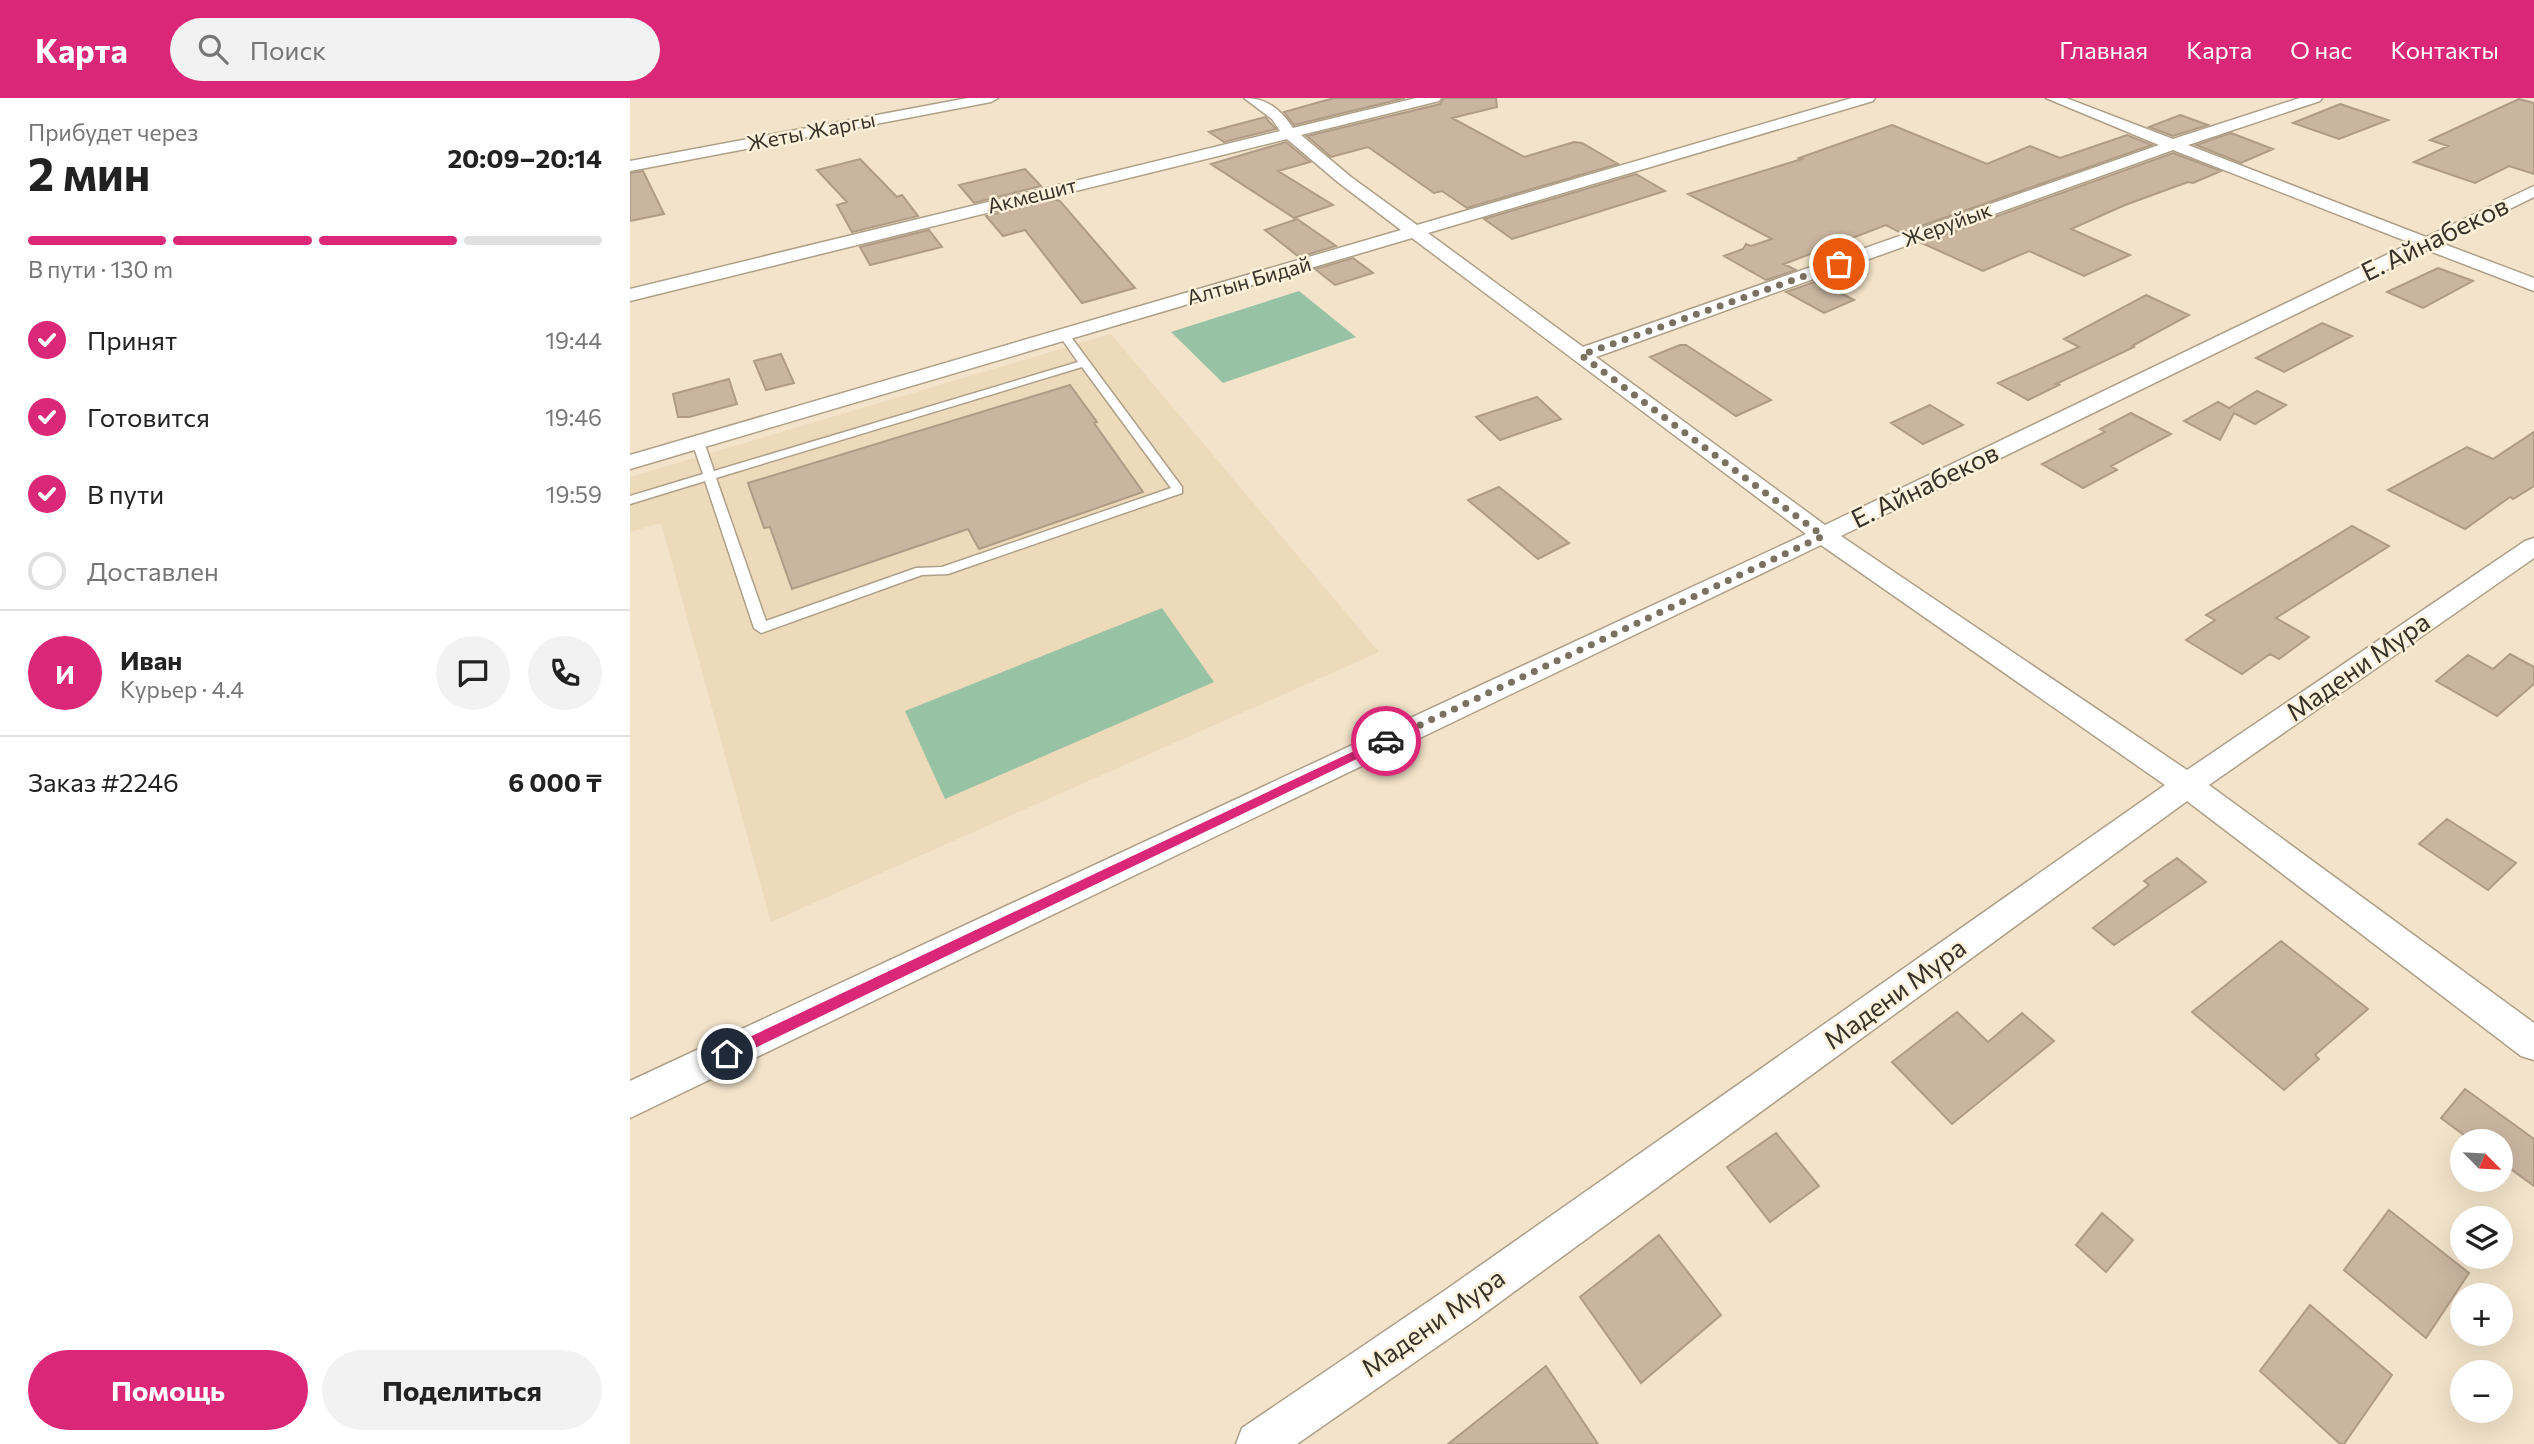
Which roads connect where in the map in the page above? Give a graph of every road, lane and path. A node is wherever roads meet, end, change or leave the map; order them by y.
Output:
1 (991, 98) edge
2 (1251, 98) edge
3 (1434, 98) edge
4 (1868, 98) edge
5 (2053, 98) edge
6 (2315, 98) edge
7 (1289, 133) junction
8 (2175, 144) junction
9 (630, 166) edge
10 (2534, 191) edge
11 (1417, 232) junction
12 (2425, 244) junction
13 (2534, 285) edge
14 (630, 295) edge
15 (1065, 335) junction
16 (1581, 355) junction
17 (1086, 363) junction
18 (698, 442) junction
19 (630, 462) edge
20 (709, 476) junction
21 (630, 500) edge
22 (1823, 536) junction
23 (2534, 546) edge
24 (2187, 785) junction
25 (2534, 1044) edge
26 (630, 1100) edge
27 (1258, 1444) edge

1 - 9 street, Жеты Жаргы
2 - 7 street
3 - 7 street, Акмешит
4 - 11 street, Алтын Бидай
5 - 8 street
6 - 8 street, Жеруйык
7 - 11 street
7 - 14 street, Акмешит
8 - 12 street
8 - 16 street, Жеруйык
10 - 12 street, Е. Айнабеков
11 - 15 street, Алтын Бидай
11 - 16 street
12 - 13 street
12 - 22 street, Е. Айнабеков
15 - 17 lane
15 - 18 street, Алтын Бидай
16 - 22 street
17 - 20 lane
17 - 20 lane
18 - 19 street, Алтын Бидай
18 - 20 lane
20 - 21 lane
22 - 24 street
22 - 26 street, Е. Айнабеков
23 - 24 street, Мадени Мура
24 - 25 street
24 - 27 street, Мадени Мура

